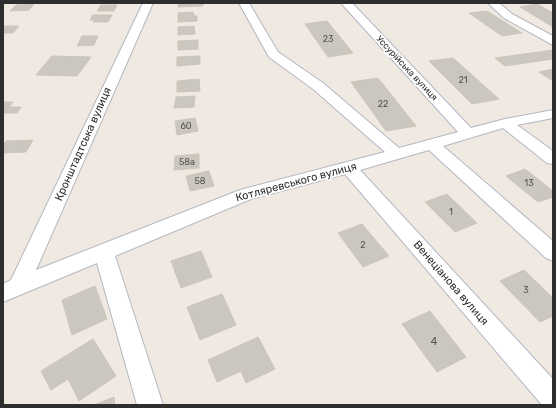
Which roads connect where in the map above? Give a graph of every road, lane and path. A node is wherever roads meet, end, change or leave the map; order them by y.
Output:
1 (148, 3) edge
2 (244, 3) edge
3 (346, 3) edge
4 (493, 3) edge
5 (553, 41) edge
6 (553, 114) edge
7 (505, 123) junction
8 (467, 133) junction
9 (432, 144) junction
10 (396, 154) junction
11 (553, 159) edge
12 (349, 168) junction
13 (104, 251) junction
14 (553, 253) edge
15 (19, 286) junction
16 (3, 293) edge
17 (553, 398) edge
18 (150, 405) edge

1 - 15 street, Кронштадтська вулиця
2 - 10 street
3 - 8 street, Уссурійська вулиця
4 - 5 street
6 - 7 street, Котляревського вулиця
7 - 8 street, Котляревського вулиця
7 - 11 street
8 - 9 street, Котляревського вулиця
9 - 10 street, Котляревського вулиця
9 - 14 street
10 - 12 street, Котляревського вулиця
12 - 13 street, Котляревського вулиця
12 - 17 street, Венеціанова вулиця
13 - 15 street, Котляревського вулиця
13 - 18 street
15 - 16 street, Котляревського вулиця

